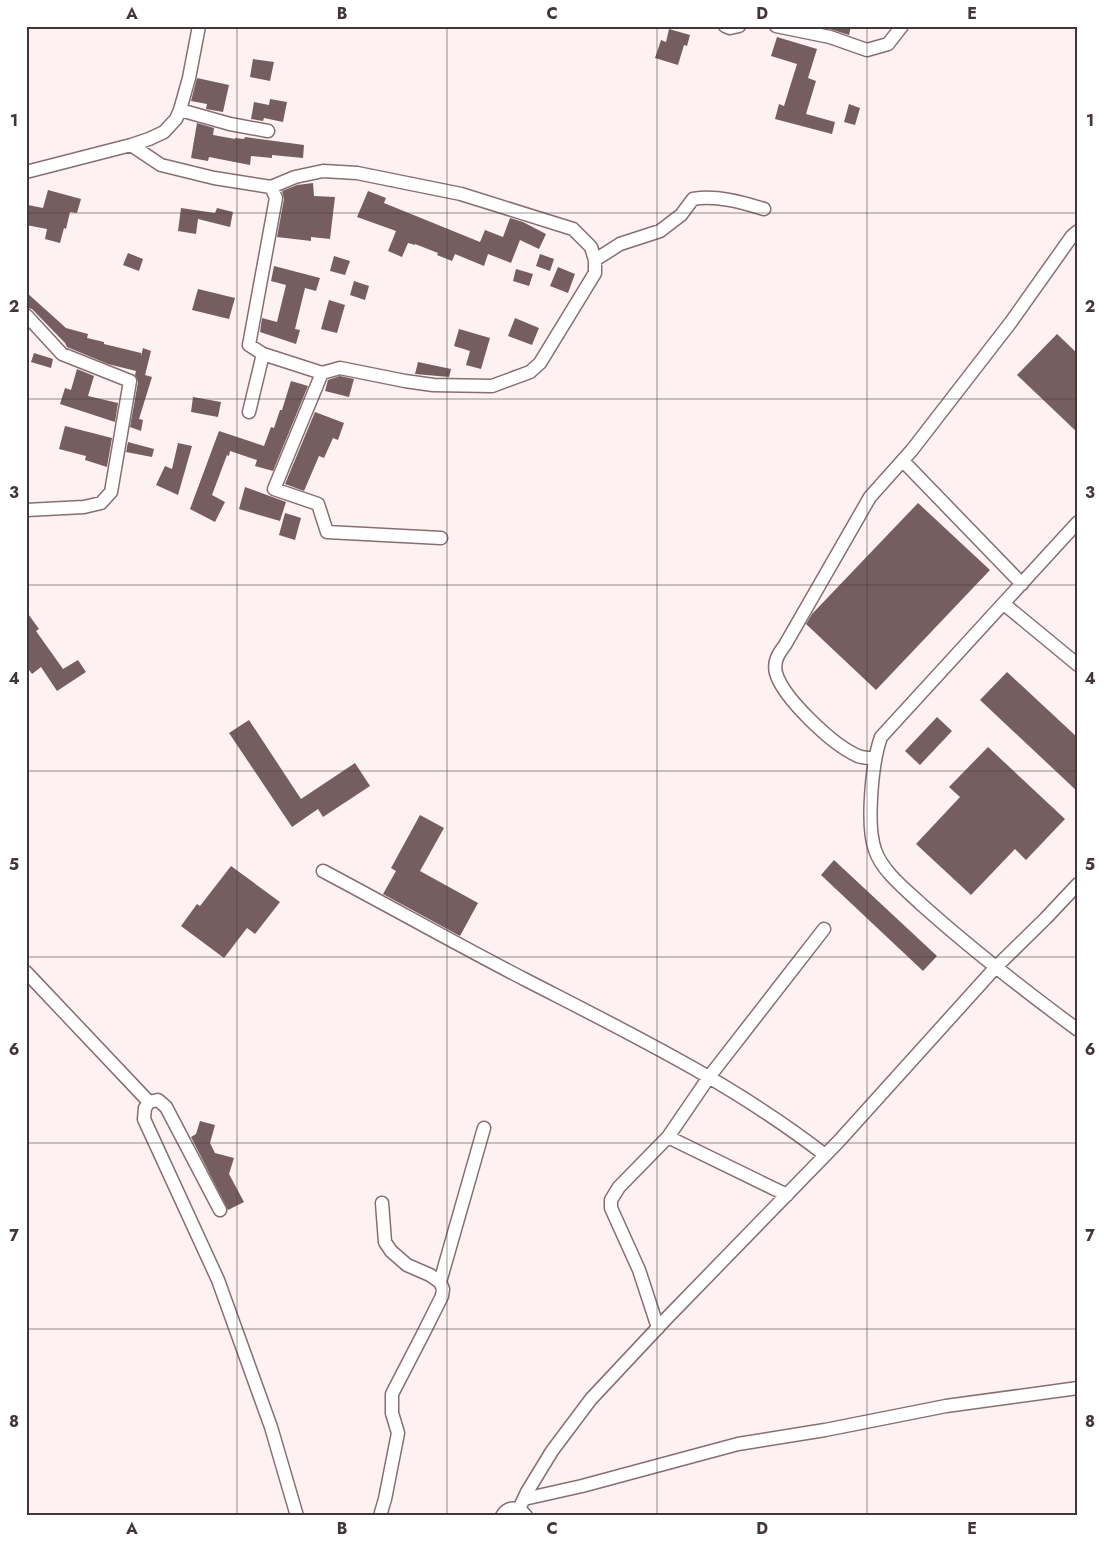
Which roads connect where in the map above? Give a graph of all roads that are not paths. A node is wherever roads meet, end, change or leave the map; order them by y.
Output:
1 (198, 26) edge
2 (725, 26) edge
3 (739, 26) edge
4 (776, 26) edge
5 (902, 26) edge
6 (180, 110) junction
7 (268, 131) dead end
8 (131, 145) junction
9 (26, 172) edge
10 (272, 187) junction
11 (764, 209) dead end
12 (1078, 231) edge
13 (595, 260) junction
14 (26, 315) edge
15 (263, 354) junction
16 (322, 374) junction
17 (249, 412) dead end
18 (903, 460) junction
19 (26, 510) edge
20 (1078, 522) edge
21 (441, 538) dead end
22 (1022, 584) junction
23 (1004, 604) junction
24 (1078, 666) edge
25 (875, 759) junction
26 (323, 871) dead end
27 (1078, 884) edge
28 (824, 929) dead end
29 (995, 968) junction
30 (26, 972) edge
31 (1078, 1030) edge
32 (709, 1077) junction
33 (149, 1102) junction
34 (484, 1128) dead end
35 (668, 1137) junction
36 (826, 1155) junction
37 (786, 1195) junction
38 (382, 1203) dead end
39 (220, 1210) dead end
40 (440, 1282) junction
41 (658, 1328) junction
42 (1078, 1388) edge
43 (523, 1508) edge
44 (297, 1516) edge
45 (380, 1516) edge
46 (502, 1516) edge

1 - 6 street
2 - 3 street
4 - 5 street
6 - 7 street
6 - 8 street
8 - 9 street
8 - 10 street
10 - 13 street
10 - 15 street
11 - 13 street
12 - 18 street
13 - 16 street
14 - 19 street
15 - 16 street
15 - 17 street
16 - 21 street
18 - 22 street
18 - 25 street
20 - 22 street
22 - 23 street
23 - 24 street
23 - 25 street
25 - 29 street
26 - 32 street
27 - 29 street
28 - 32 street
29 - 31 street
29 - 36 street
30 - 33 street
32 - 35 street
32 - 36 street
33 - 39 street
33 - 44 street
34 - 40 street
35 - 37 street
35 - 41 street
36 - 37 street
37 - 41 street
38 - 40 street
40 - 45 street
41 - 43 street
42 - 43 street
43 - 46 street

